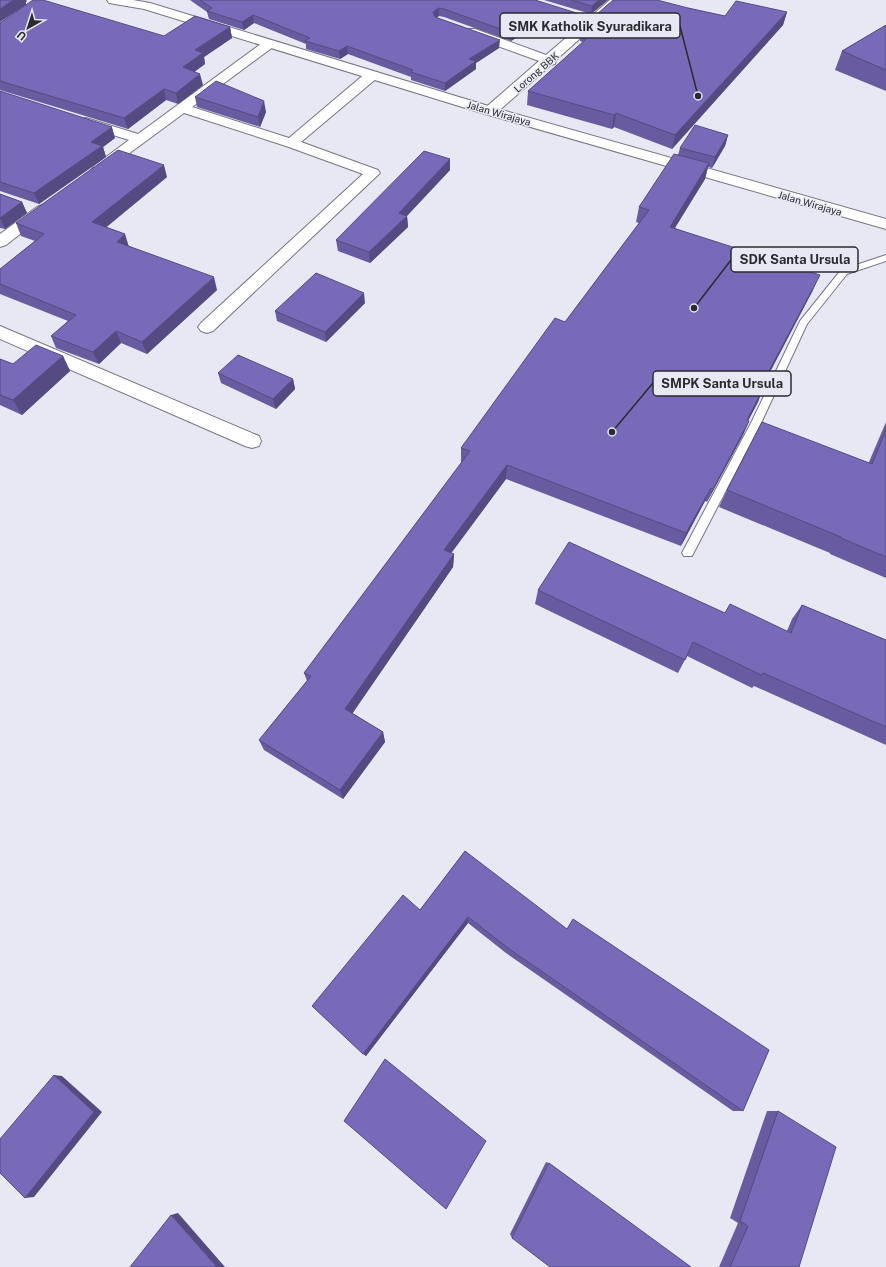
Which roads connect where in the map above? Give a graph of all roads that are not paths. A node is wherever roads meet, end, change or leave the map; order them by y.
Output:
1 (113, 0) edge
2 (617, 0) edge
3 (579, 16) edge
4 (594, 21) junction
5 (462, 29) edge
6 (269, 44) junction
7 (550, 61) junction
8 (372, 75) junction
9 (184, 109) junction
10 (490, 111) junction
11 (74, 119) edge
12 (140, 140) junction
13 (291, 143) junction
14 (90, 176) edge
15 (40, 207) edge
16 (886, 224) edge
17 (0, 242) edge
18 (886, 258) edge
19 (207, 327) dead end
20 (0, 332) edge
21 (252, 441) dead end
22 (688, 553) edge

1 - 6 street, Jalan Wirajaya
2 - 4 street, Lorong BBK
3 - 4 street
4 - 7 street, Lorong BBK
5 - 7 street
6 - 8 street, Jalan Wirajaya
6 - 9 street
7 - 10 street, Lorong BBK
8 - 10 street, Jalan Wirajaya
8 - 13 street
9 - 12 street
9 - 13 street
10 - 16 street, Jalan Wirajaya
11 - 12 street
12 - 14 street
13 - 19 street
15 - 17 street
18 - 22 lane
20 - 21 street

